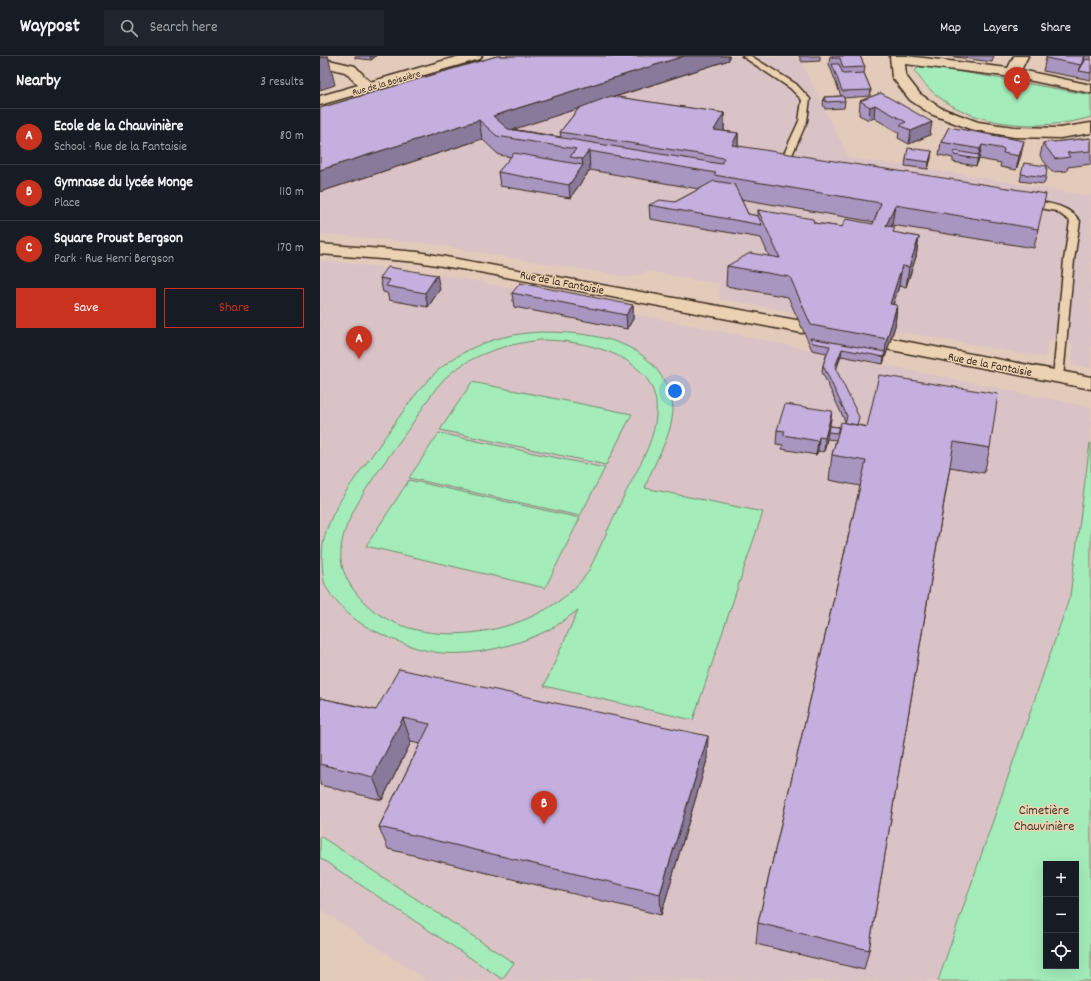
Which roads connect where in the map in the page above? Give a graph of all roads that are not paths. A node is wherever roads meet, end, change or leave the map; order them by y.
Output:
1 (475, 56) edge
2 (746, 56) edge
3 (1021, 56) edge
4 (897, 57) edge
5 (320, 62) edge
6 (1013, 73) junction
7 (368, 87) junction
8 (1091, 89) edge
9 (320, 101) edge
10 (1091, 128) edge
11 (805, 164) edge
12 (1020, 201) edge
13 (320, 249) edge
14 (802, 327) edge
15 (888, 344) edge
16 (1058, 377) junction
17 (1091, 383) edge

1 - 7 street, Rue de la Boissière
2 - 11 lane
3 - 6 street
4 - 6 street
4 - 10 street
5 - 7 street
6 - 8 street
7 - 9 street, Rue de la Boissière
12 - 16 lane
13 - 14 street, Rue de la Fantaisie
15 - 16 street, Rue de la Fantaisie
16 - 17 street, Rue de la Fantaisie

